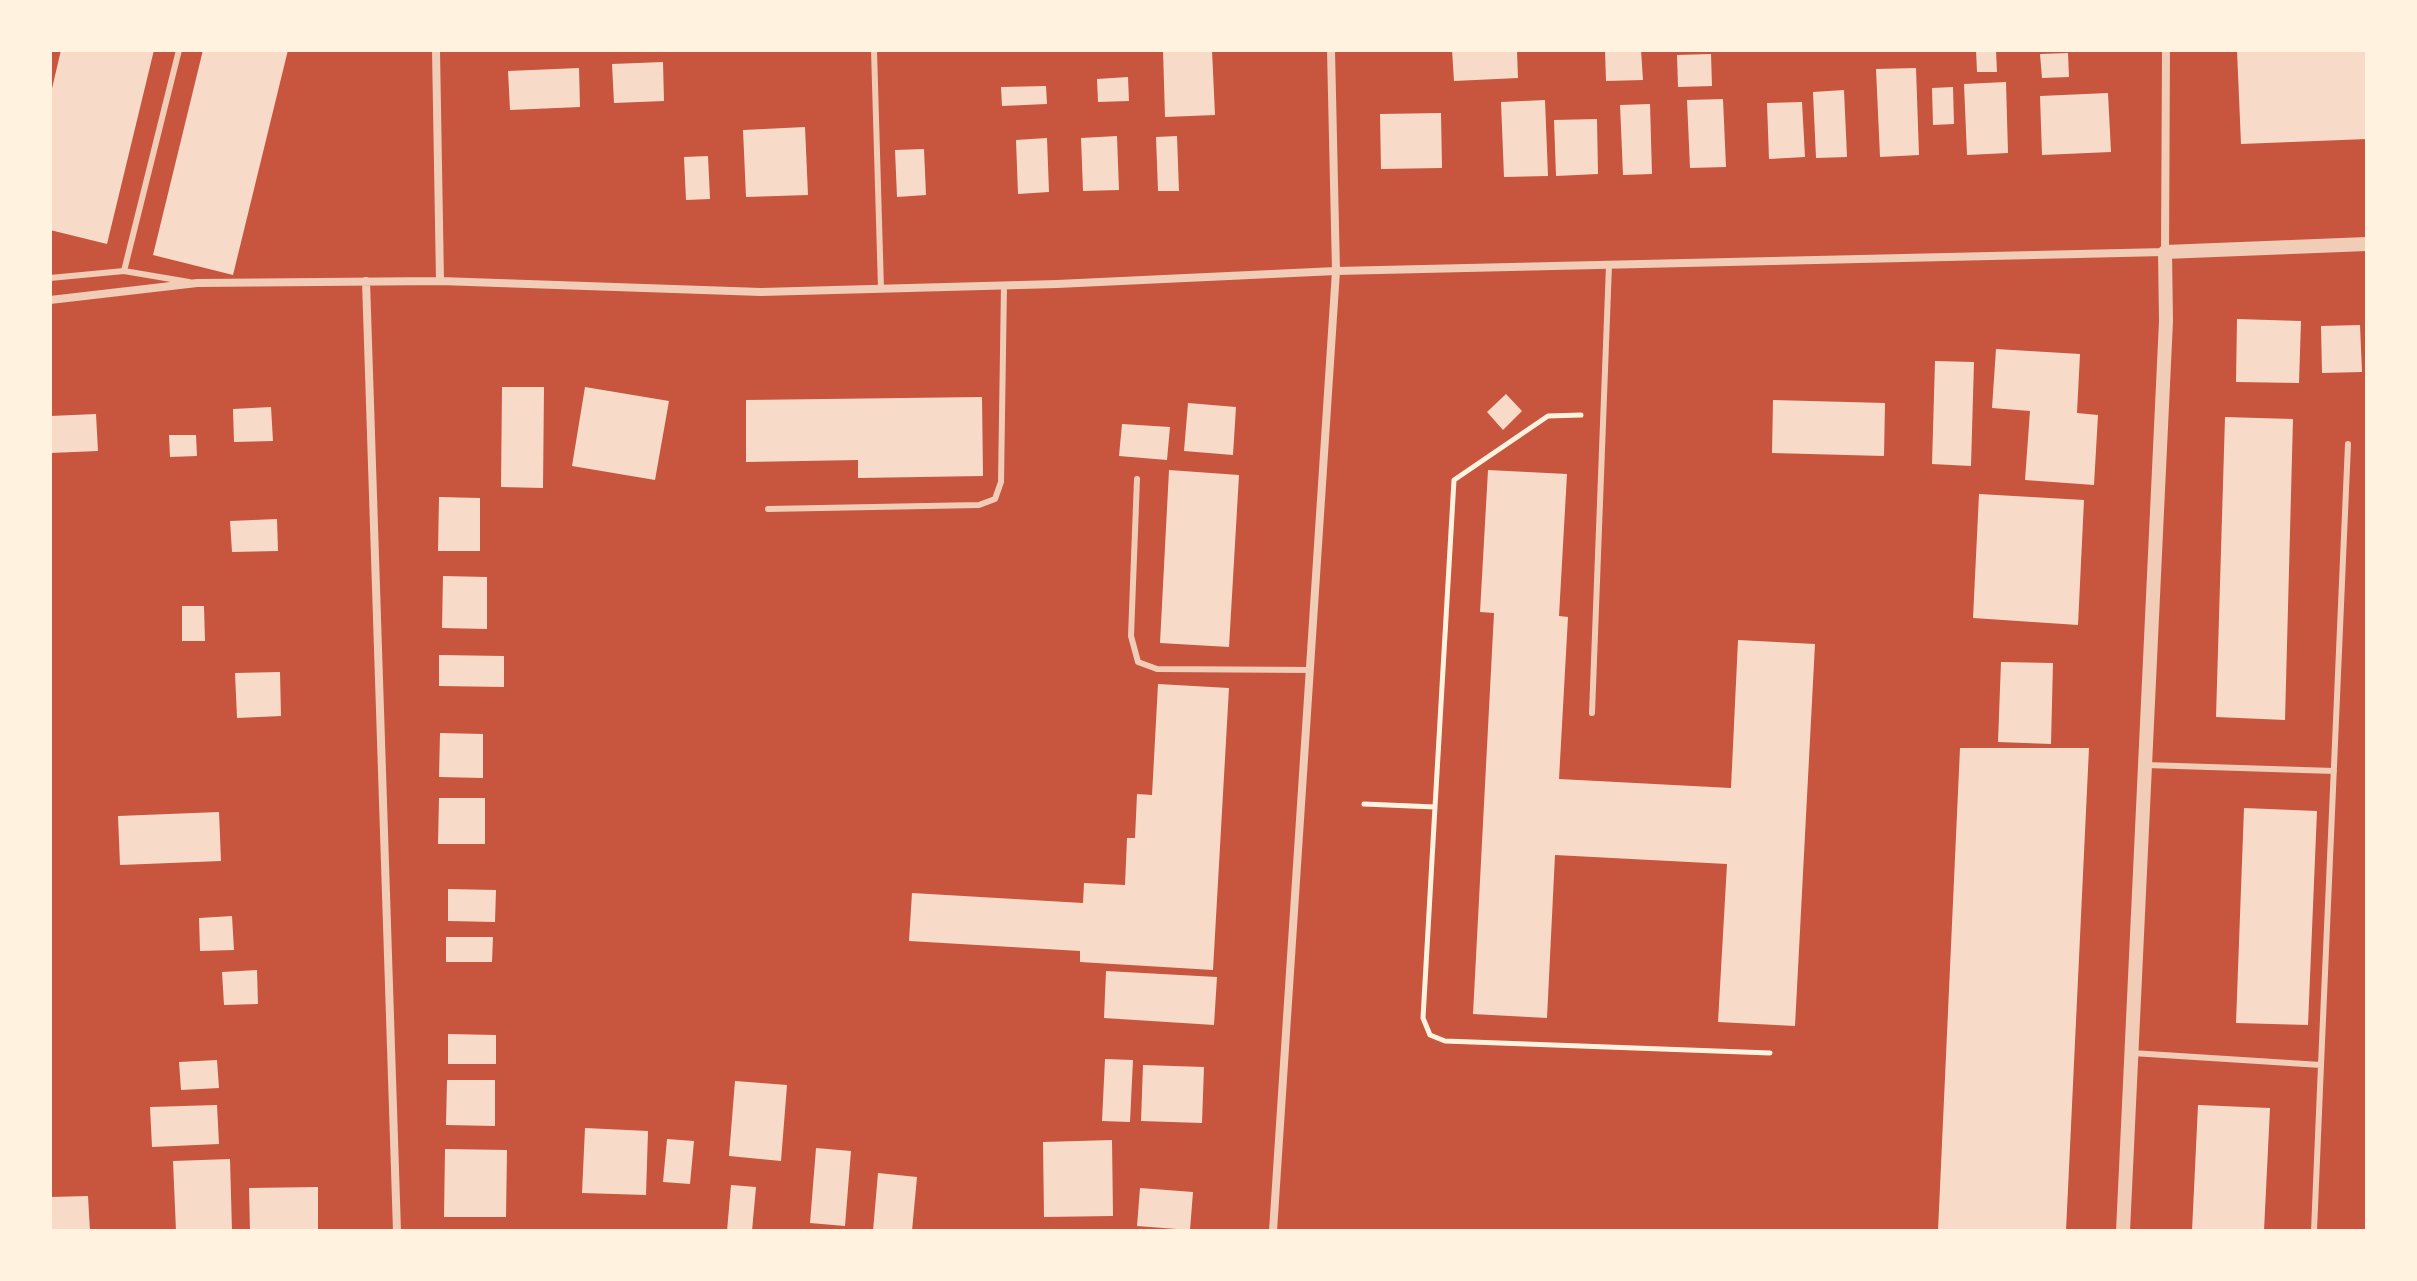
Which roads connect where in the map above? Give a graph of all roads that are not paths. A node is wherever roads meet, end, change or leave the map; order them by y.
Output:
1 (179, 50) edge
2 (436, 50) edge
3 (874, 50) edge
4 (1331, 50) edge
5 (2166, 50) edge
6 (2367, 244) edge
7 (2165, 252) junction
8 (1609, 265) junction
9 (124, 271) junction
10 (1336, 271) junction
11 (50, 278) edge
12 (366, 281) junction
13 (440, 281) junction
14 (197, 283) junction
15 (1004, 285) junction
16 (881, 289) junction
17 (50, 300) edge
18 (2348, 444) dead end
19 (1137, 479) dead end
20 (768, 509) dead end
21 (1310, 670) junction
22 (1592, 713) dead end
23 (2145, 765) junction
24 (2334, 771) junction
25 (2131, 1053) junction
26 (2321, 1065) junction
27 (397, 1231) edge
28 (1273, 1231) edge
29 (2123, 1231) edge
30 (2314, 1231) edge

1 - 9 lane
2 - 13 street
3 - 16 lane
4 - 10 street
5 - 7 street
6 - 7 street
7 - 8 street
7 - 23 street
8 - 10 street
8 - 22 lane
9 - 11 lane
9 - 14 lane
10 - 15 street
10 - 21 street
12 - 13 street
12 - 14 street
12 - 27 street
13 - 16 street
14 - 17 street
15 - 16 street
15 - 20 lane
18 - 24 lane
19 - 21 lane
21 - 28 street
23 - 24 lane
23 - 25 street
24 - 26 lane
25 - 26 lane
25 - 29 street
26 - 30 lane

